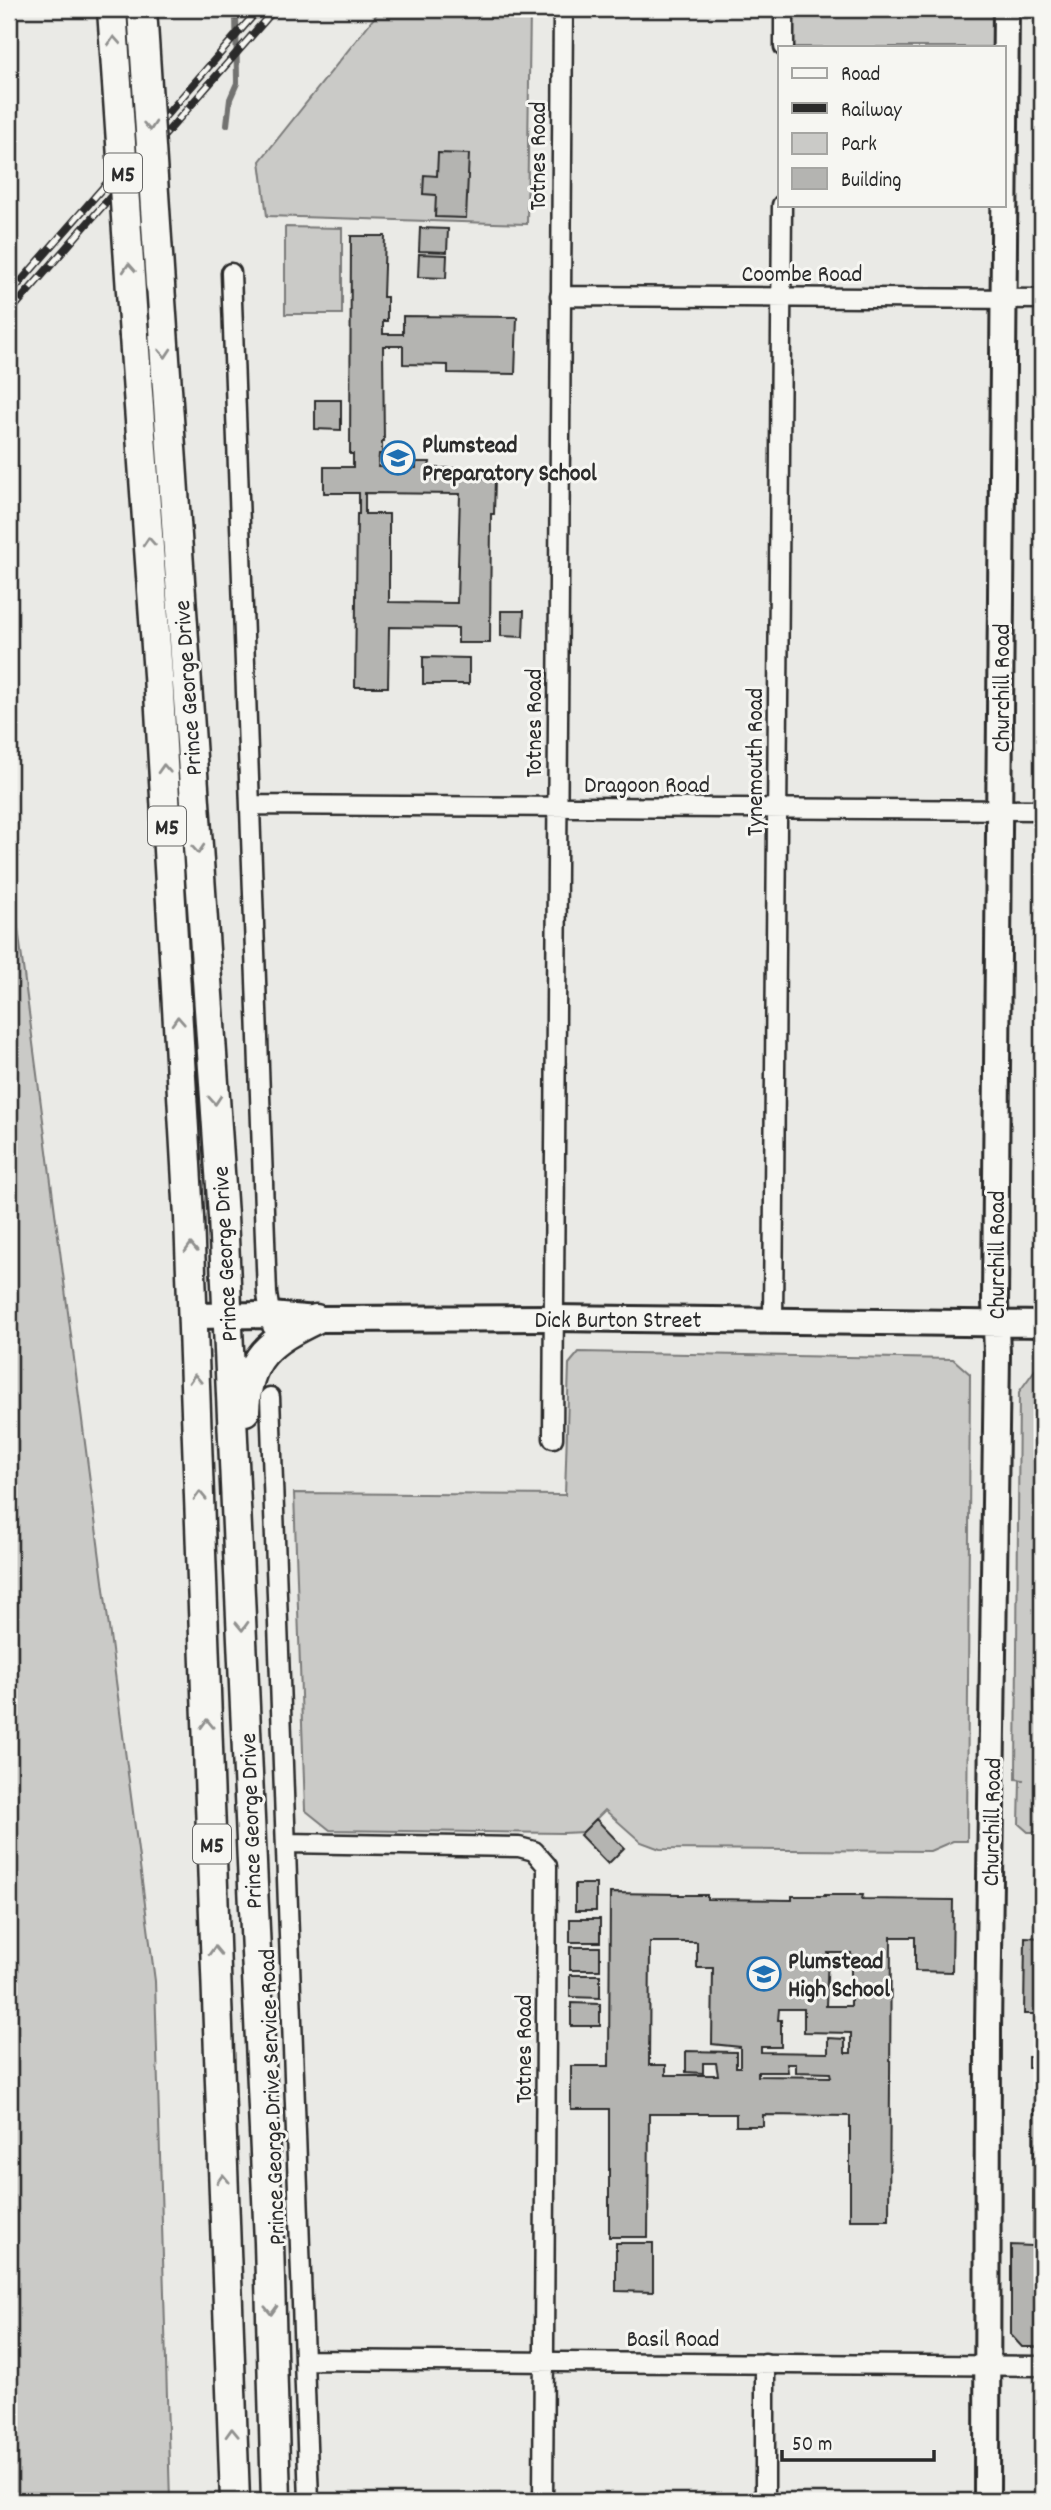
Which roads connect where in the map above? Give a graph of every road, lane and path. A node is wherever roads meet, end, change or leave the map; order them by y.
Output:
1 (112, 9) edge
2 (142, 9) edge
3 (563, 9) edge
4 (784, 9) edge
5 (1006, 9) edge
6 (784, 46) edge
7 (1006, 46) edge
8 (782, 206) edge
9 (1005, 206) edge
10 (231, 273) dead end
11 (560, 296) junction
12 (782, 298) junction
13 (1004, 299) junction
14 (1042, 299) edge
15 (251, 806) junction
16 (557, 807) junction
17 (778, 809) junction
18 (1000, 810) junction
19 (1042, 810) edge
20 (193, 1316) junction
21 (228, 1316) junction
22 (553, 1318) junction
23 (316, 1319) joint
24 (774, 1320) junction
25 (1042, 1324) edge
26 (996, 1325) junction
27 (272, 1328) junction
28 (270, 1397) dead end
29 (553, 1438) dead end
30 (239, 1558) junction
31 (286, 1843) junction
32 (304, 2360) junction
33 (545, 2362) junction
34 (765, 2363) junction
35 (988, 2365) junction
36 (1042, 2366) edge
37 (234, 2501) edge
38 (276, 2501) edge
39 (309, 2501) edge
40 (543, 2501) edge
41 (765, 2501) edge
42 (987, 2501) edge

20 -> 1 main road, Prince George Drive / M5, bridge
2 -> 21 main road, Prince George Drive / M5, bridge
3 - 11 street, Totnes Road
4 - 6 street
5 - 7 street, Churchill Road
8 - 12 street, Tynemouth Road
9 - 13 street, Churchill Road
10 - 15 street, Prince George Drive
11 - 12 street, Coombe Road
11 - 16 street, Totnes Road
12 - 13 street, Coombe Road
12 - 17 street, Tynemouth Road
13 - 14 street, Coombe Road
13 - 18 street, Churchill Road
15 - 16 street, Dragoon Road
15 - 27 street, Prince George Drive
16 - 17 street, Dragoon Road
16 - 22 street, Totnes Road
17 - 18 street, Dragoon Road
17 - 24 street, Tynemouth Road
18 - 19 street, Dragoon Road
18 - 26 street, Churchill Road
20 - 21 street
37 -> 20 main road, Prince George Drive / M5
21 - 27 street
21 - 30 main road, Prince George Drive / M5
22 - 23 street, Dick Burton Street
22 - 24 street, Dick Burton Street
22 - 29 street, Totnes Road
23 - 27 main road
24 - 26 street, Dick Burton Street
25 - 26 street, Dick Burton Street
26 - 35 street, Churchill Road
27 - 30 main road
28 - 31 street, Prince George Drive Service Road
30 -> 38 main road, Prince George Drive / M5
31 - 32 street, Prince George Drive Service Road
31 - 33 street, Totnes Road
32 - 33 street, Basil Road
32 - 39 street, Prince George Drive Service Road
33 - 34 street, Basil Road
33 - 40 street, Totnes Road
34 - 35 street, Basil Road
34 - 41 street
35 - 36 street, Basil Road
35 - 42 street, Churchill Road

